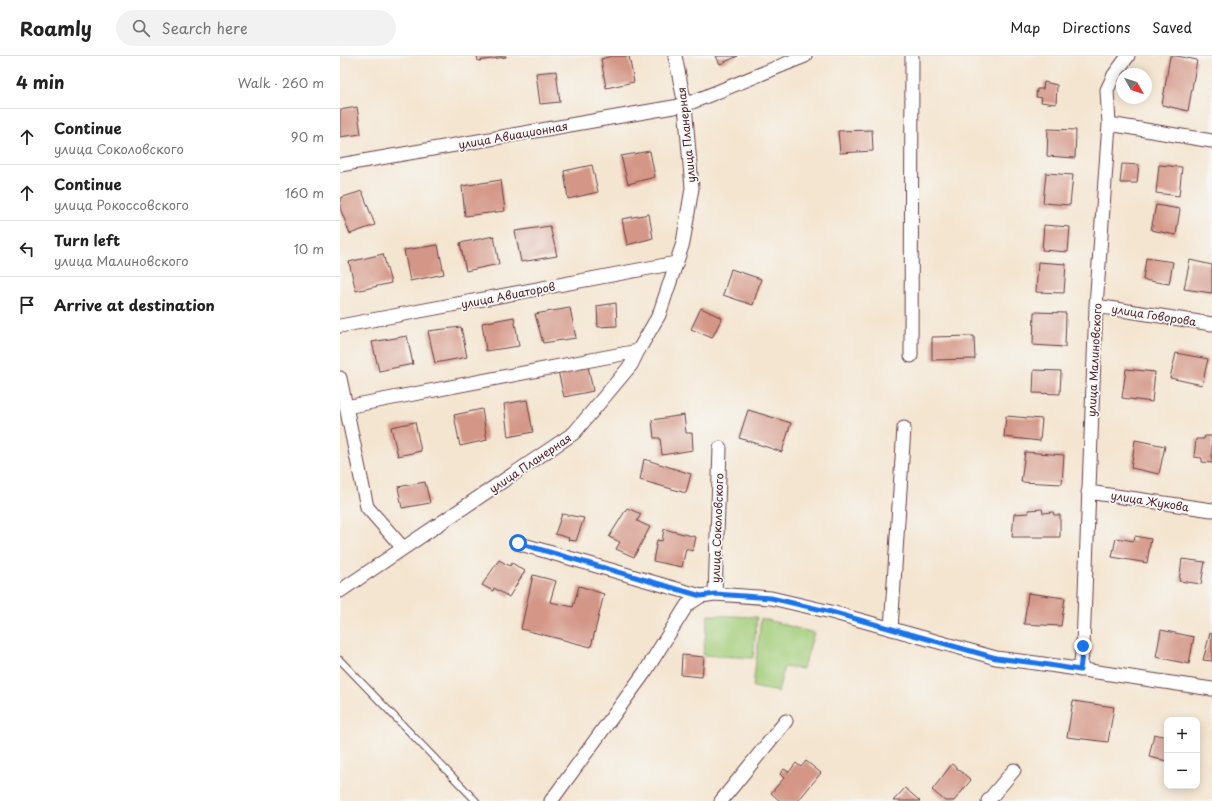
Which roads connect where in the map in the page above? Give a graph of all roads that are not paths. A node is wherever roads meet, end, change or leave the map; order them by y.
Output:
1 (675, 56) edge
2 (805, 56) edge
3 (912, 56) edge
4 (1128, 56) edge
5 (685, 106) junction
6 (1109, 124) junction
7 (1212, 141) edge
8 (340, 165) edge
9 (676, 263) junction
10 (1096, 306) junction
11 (1212, 324) edge
12 (340, 326) edge
13 (638, 351) junction
14 (911, 356) dead end
15 (340, 378) edge
16 (346, 407) junction
17 (904, 428) dead end
18 (720, 448) dead end
19 (1088, 492) junction
20 (1212, 510) edge
21 (518, 543) dead end
22 (403, 548) junction
23 (340, 591) edge
24 (715, 594) junction
25 (701, 596) junction
26 (891, 628) junction
27 (340, 660) edge
28 (1080, 670) junction
29 (1212, 689) edge
30 (786, 721) dead end
31 (1014, 770) dead end
32 (476, 801) edge
33 (551, 801) edge
34 (721, 801) edge
35 (988, 801) edge

1 - 5 street, улица Планерная
2 - 5 street, улица Авиационная
3 - 14 street
4 - 6 street, улица Малиновского
5 - 8 street, улица Авиационная
5 - 9 street, улица Планерная
6 - 7 street
6 - 10 street, улица Малиновского
9 - 12 street, улица Авиаторов
9 - 13 street, улица Планерная
10 - 11 street, улица Говорова
10 - 19 street, улица Малиновского
13 - 16 street
13 - 22 street, улица Планерная
15 - 16 street
16 - 22 street
17 - 26 street
18 - 24 street, улица Соколовского
19 - 20 street, улица Жукова
19 - 28 street, улица Малиновского
21 - 25 street, улица Соколовского
22 - 23 street, улица Планерная
24 - 25 street, улица Соколовского
24 - 26 street
25 - 33 street, улица Соколовского
26 - 28 street
27 - 32 lane
28 - 29 street
30 - 34 street
31 - 35 street

